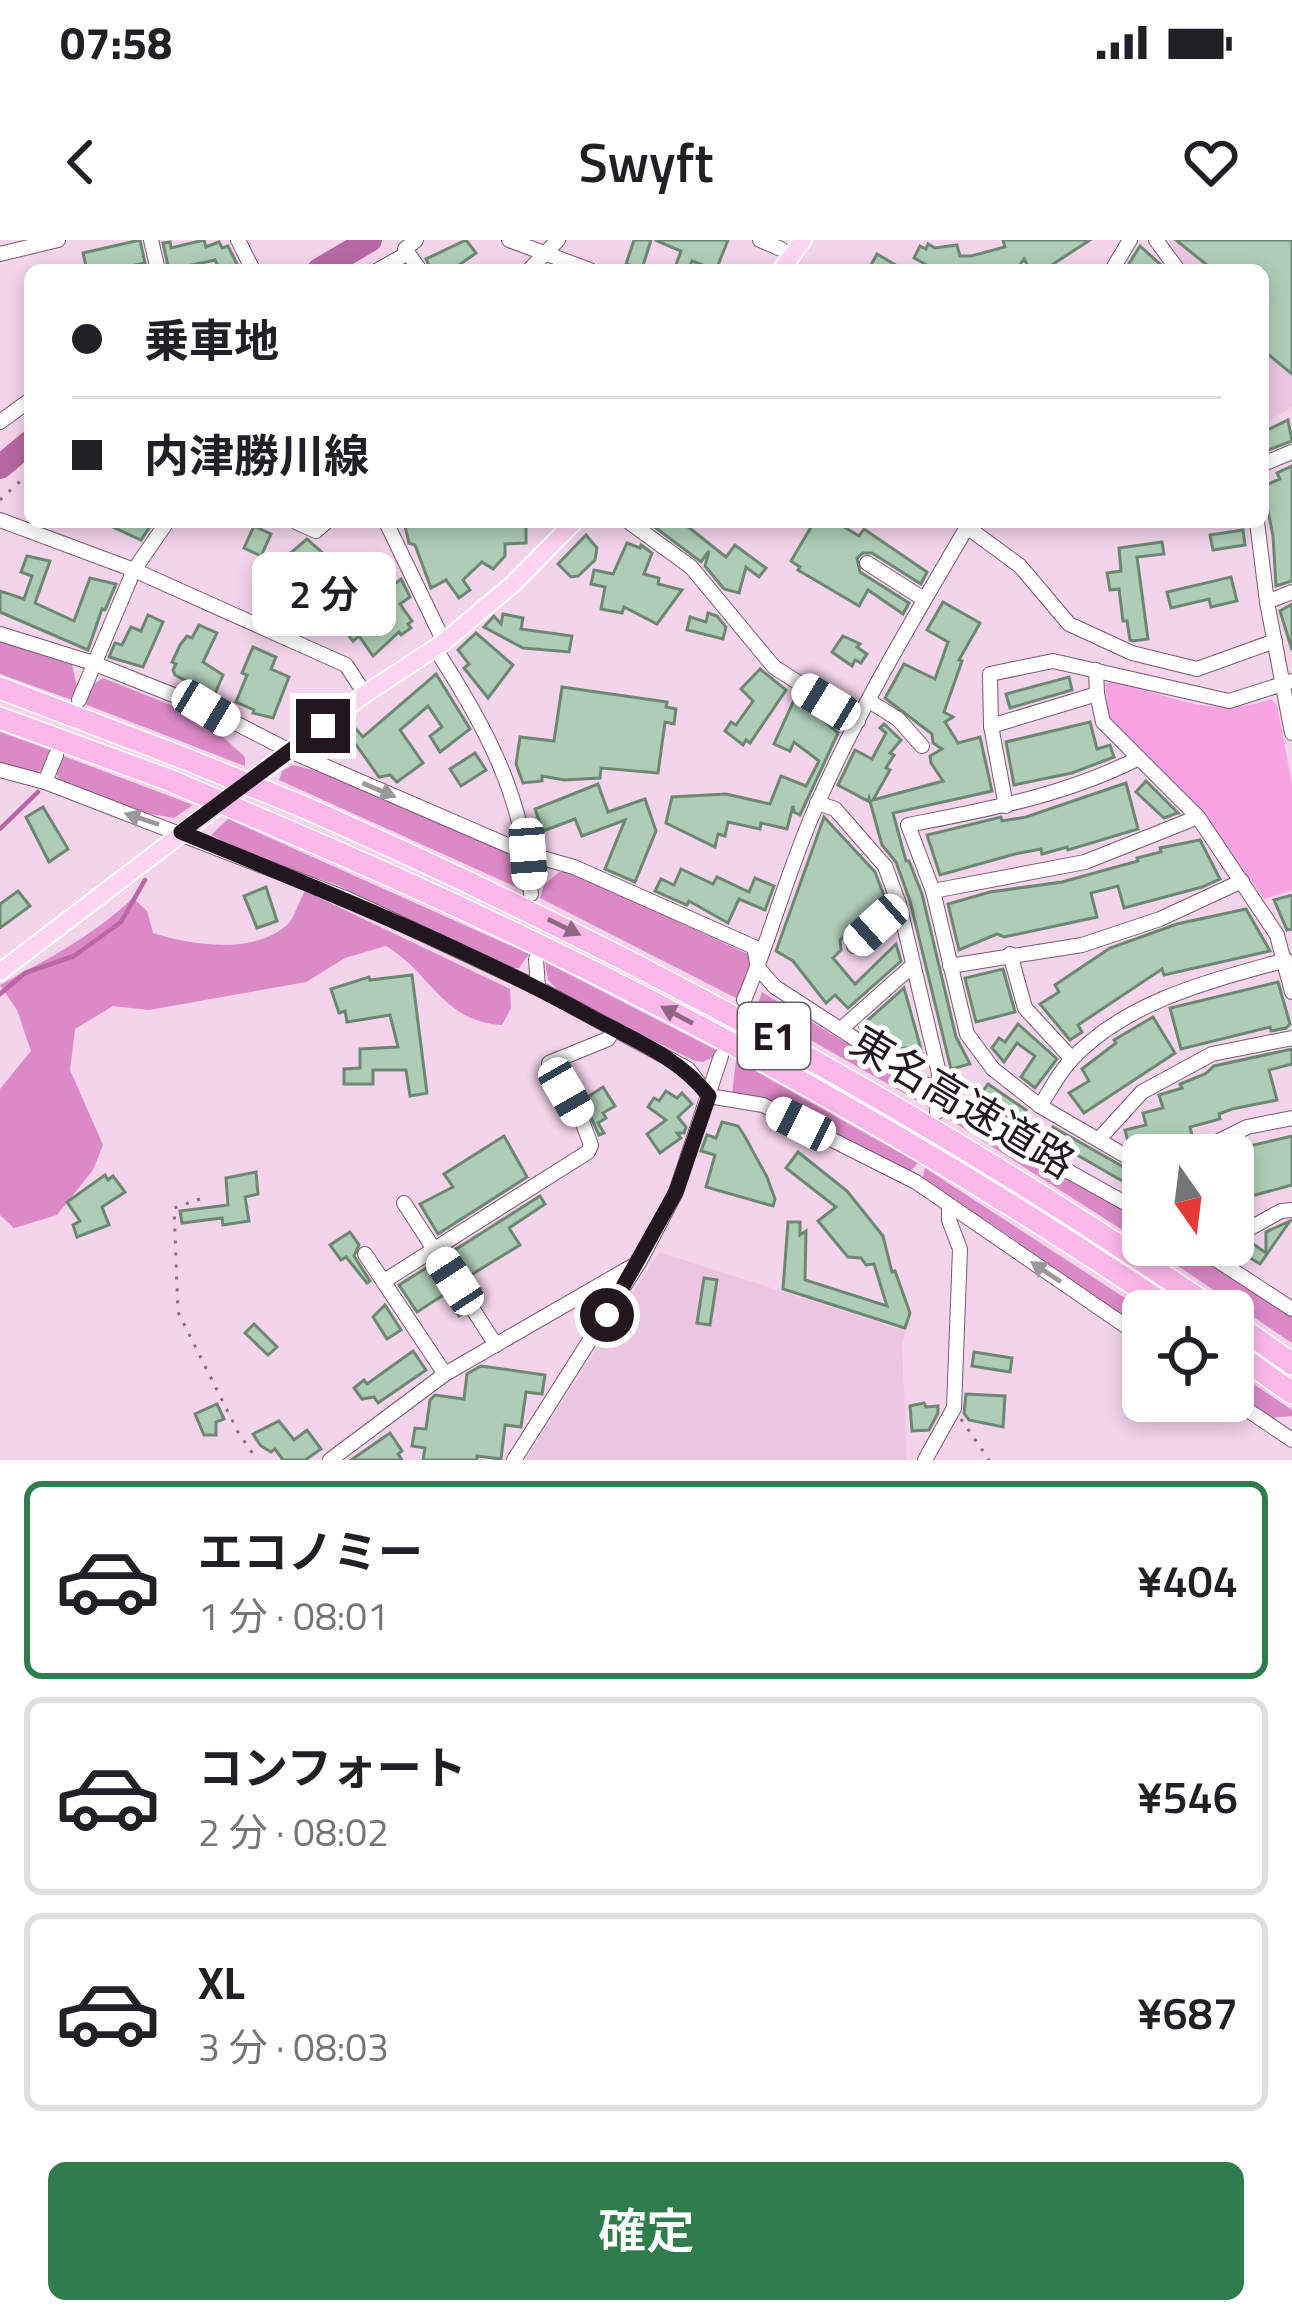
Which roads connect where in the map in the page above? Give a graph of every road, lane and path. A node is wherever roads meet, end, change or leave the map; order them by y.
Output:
1 (508, 240) edge
2 (558, 240) edge
3 (760, 240) edge
4 (52, 241) edge
5 (412, 246) edge
6 (781, 249) dead end
7 (545, 253) junction
8 (0, 254) edge
9 (386, 264) edge
10 (535, 264) edge
11 (574, 264) edge
12 (24, 478) edge
13 (0, 500) edge
14 (0, 520) edge
15 (163, 528) edge
16 (389, 528) edge
17 (568, 528) edge
18 (637, 528) edge
19 (966, 528) edge
20 (972, 528) edge
21 (1258, 528) edge
22 (867, 563) dead end
23 (134, 569) junction
24 (1292, 592) edge
25 (922, 598) junction
26 (1267, 602) junction
27 (0, 634) edge
28 (1275, 641) junction
29 (440, 645) junction
30 (93, 663) junction
31 (1096, 670) junction
32 (1288, 683) edge
33 (0, 688) edge
34 (365, 694) junction
35 (1096, 694) junction
36 (79, 700) dead end
37 (868, 701) junction
38 (0, 718) edge
39 (858, 721) junction
40 (991, 726) junction
41 (1292, 733) edge
42 (922, 746) dead end
43 (290, 751) junction
44 (56, 755) dead end
45 (1137, 759) junction
46 (0, 770) edge
47 (46, 782) junction
48 (817, 803) junction
49 (1006, 806) junction
50 (1198, 817) junction
51 (181, 832) junction
52 (528, 854) junction
53 (1242, 881) junction
54 (933, 891) junction
55 (531, 894) dead end
56 (899, 904) junction
57 (854, 946) dead end
58 (1010, 954) junction
59 (536, 959) dead end
60 (1286, 960) junction
61 (950, 965) junction
62 (912, 966) junction
63 (758, 968) junction
64 (0, 972) edge
65 (538, 988) junction
66 (1292, 992) edge
67 (745, 1000) dead end
68 (614, 1029) junction
69 (841, 1029) junction
70 (1292, 1038) edge
71 (721, 1057) dead end
72 (1072, 1059) junction
73 (940, 1093) junction
74 (709, 1096) junction
75 (1040, 1106) junction
76 (937, 1112) dead end
77 (1292, 1118) edge
78 (1233, 1134) edge
79 (1100, 1138) junction
80 (1122, 1152) edge
81 (921, 1166) dead end
82 (916, 1183) junction
83 (200, 1199) dead end
84 (1122, 1201) edge
85 (404, 1203) dead end
86 (949, 1205) junction
87 (1292, 1210) edge
88 (1254, 1226) edge
89 (434, 1249) junction
90 (365, 1254) dead end
91 (640, 1261) junction
92 (1226, 1266) edge
93 (384, 1281) junction
94 (1142, 1290) edge
95 (1185, 1290) edge
96 (1292, 1309) edge
97 (1122, 1324) edge
98 (1254, 1337) edge
99 (496, 1345) junction
100 (1292, 1364) edge
101 (1254, 1366) edge
102 (445, 1374) junction
103 (1292, 1393) edge
104 (954, 1408) junction
105 (1254, 1414) edge
106 (1291, 1438) edge
107 (257, 1460) edge
108 (330, 1460) edge
109 (514, 1460) edge
110 (925, 1460) edge
111 (989, 1460) edge

1 - 7 street
2 - 7 street
3 - 6 street
4 - 8 street
5 - 9 street
7 - 10 street
7 - 11 street
12 - 13 path
14 - 23 street
15 - 23 street
16 - 29 street
17 - 29 main road
18 - 39 street
19 - 25 street
20 - 28 street
21 - 26 street
22 - 25 street
23 - 30 street
23 - 34 street
24 - 26 street
25 - 37 street
26 - 28 street
27 - 30 street
28 - 32 street
29 - 34 main road
29 - 52 street
30 - 36 street
30 - 43 street
31 - 32 street
31 - 35 street
31 - 40 street
32 - 41 street
33 -> 95 highway, 東名高速道路 / E1, bridge
34 - 43 main road
35 - 40 street
35 - 45 street
37 - 39 street
37 - 42 street
94 -> 38 highway, 東名高速道路 / E1, bridge
39 - 48 street
40 - 49 street
43 - 51 main road
43 -> 52 street
44 - 47 street
45 - 49 street
45 - 50 street
46 - 47 street
51 -> 47 street
48 - 56 street
48 - 63 street
49 - 54 street
50 - 53 street
50 - 54 street
51 - 64 main road
51 - 65 street
52 - 55 street
52 - 63 street
53 - 58 street
53 - 60 street
54 - 61 street
56 - 57 street
56 - 62 street
58 - 61 street
58 - 72 street
59 - 65 street
60 - 66 street
60 - 72 street
61 - 75 street
62 - 69 street
62 - 73 street
63 - 67 street
63 - 69 street
65 - 68 street
68 - 74 street
68 - 89 street
69 - 73 street
70 - 79 street
71 - 74 street
72 - 75 street
73 - 76 street
73 - 84 street
74 - 82 street
74 - 91 street
75 - 79 street
77 - 78 street
79 - 80 street
81 - 82 street
82 - 86 street
83 - 107 path
85 - 89 street
97 -> 86 street
86 - 104 street
87 - 88 street
89 - 93 street
89 - 99 street
90 - 93 street
91 - 99 street
91 - 109 street
92 - 96 street
93 - 102 street
98 - 100 highway
99 - 102 street
101 - 103 highway
102 - 108 street
104 - 110 street
104 - 111 path
105 - 106 street

